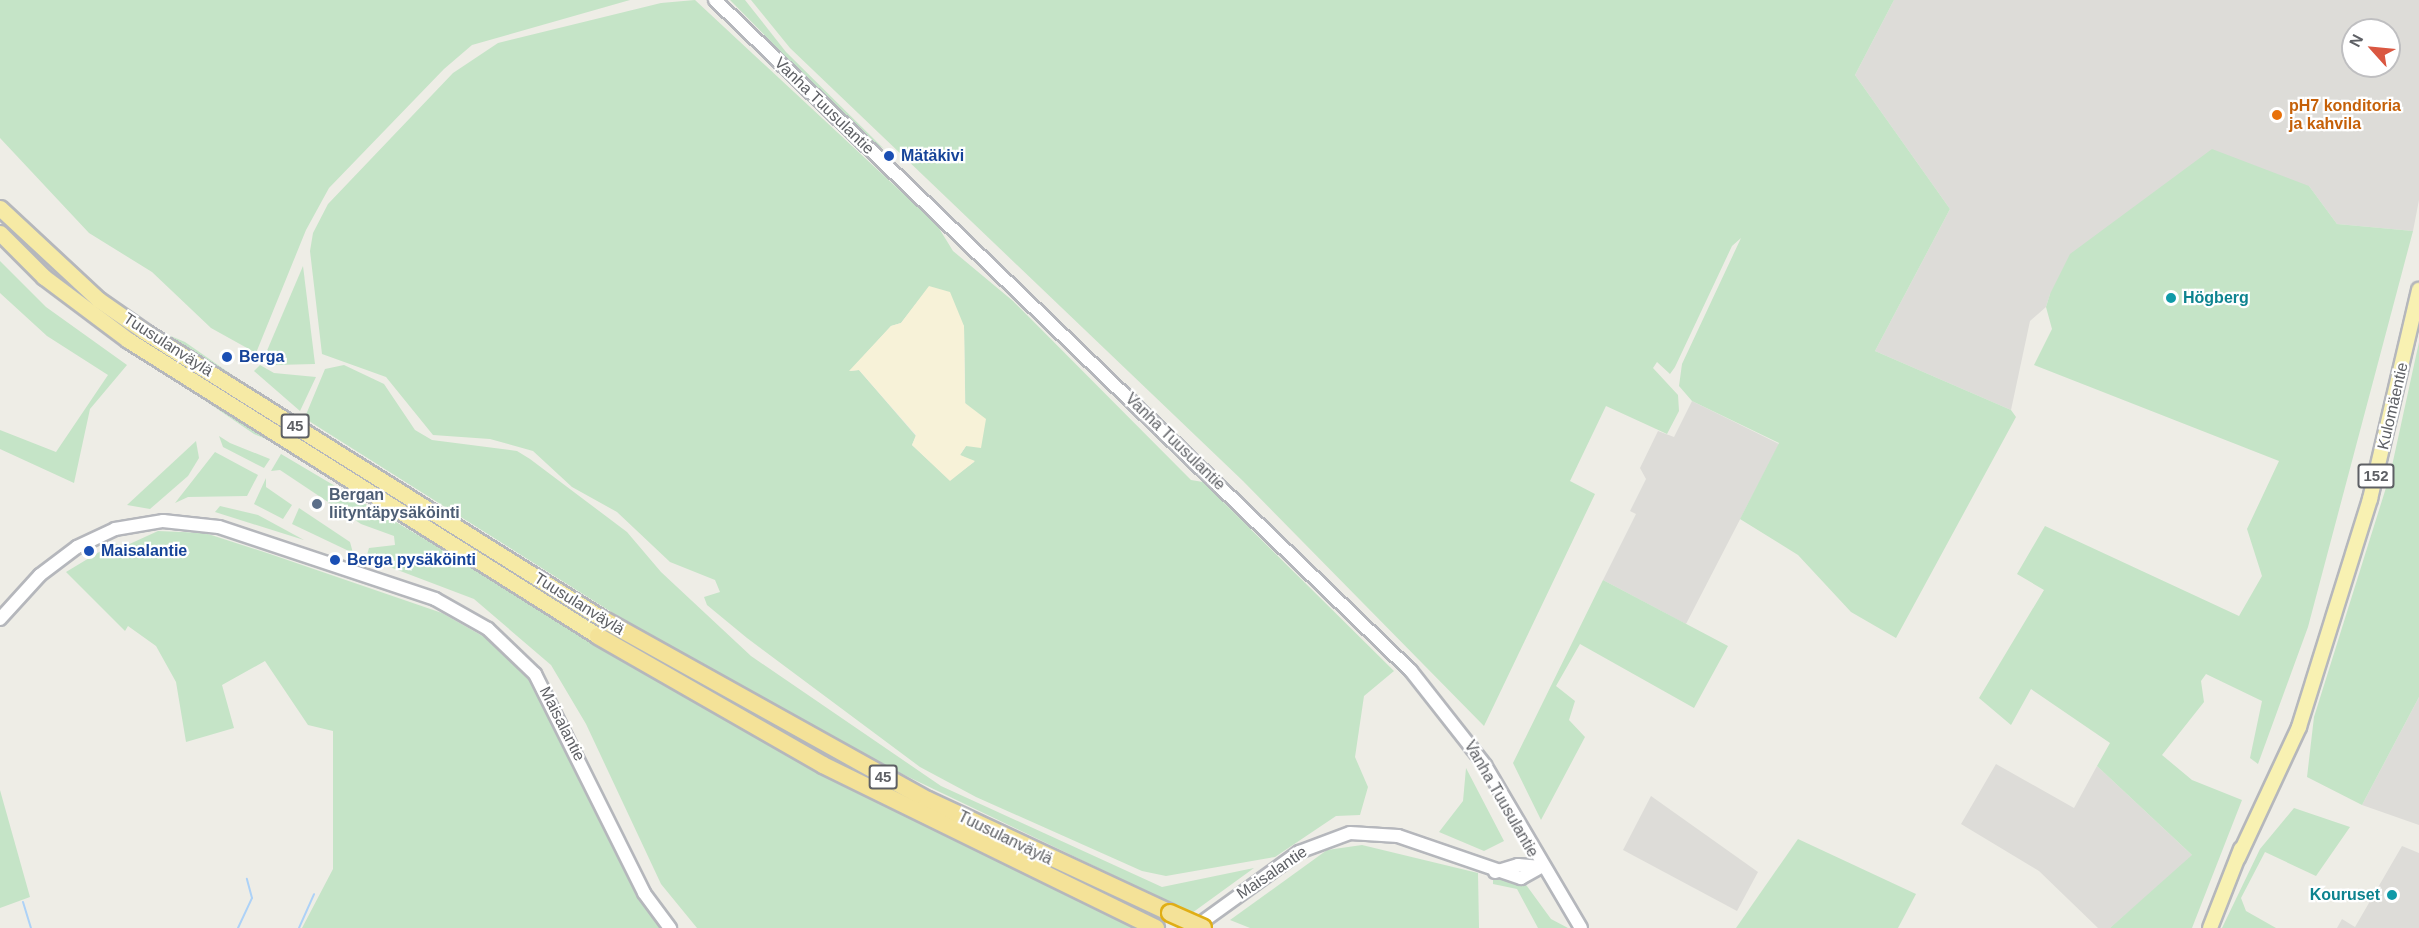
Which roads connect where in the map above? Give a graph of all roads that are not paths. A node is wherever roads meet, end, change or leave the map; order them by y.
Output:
1 (715, 0) edge
2 (0, 208) edge
3 (0, 233) edge
4 (2419, 291) edge
5 (0, 619) edge
6 (602, 629) junction
7 (1541, 867) junction
8 (670, 928) edge
9 (1156, 928) edge
10 (1194, 928) edge
11 (1203, 928) edge
12 (1581, 928) edge
13 (2210, 928) edge

1 - 7 main road, Vanha Tuusulantie
2 - 6 highway, Tuusulanväylä / 45
3 - 6 highway, Tuusulanväylä / 45
4 - 13 main road, Kulomäentie / 152
5 - 8 main road, Maisalantie
6 - 9 highway, Tuusulanväylä / 45
6 - 11 highway, Tuusulanväylä / 45, bridge
7 - 10 main road, Maisalantie
7 - 12 main road, Vanha Tuusulantie

